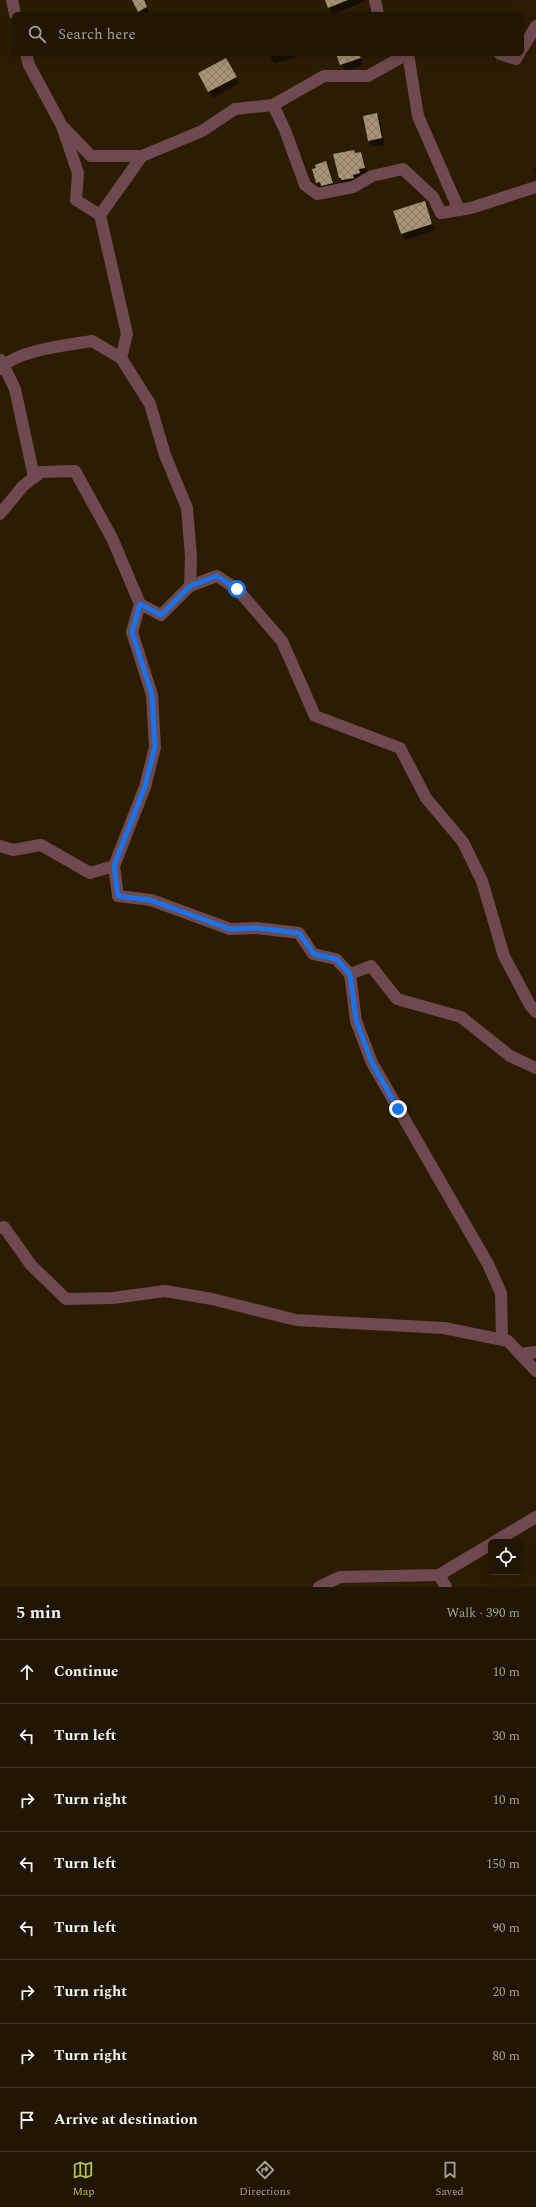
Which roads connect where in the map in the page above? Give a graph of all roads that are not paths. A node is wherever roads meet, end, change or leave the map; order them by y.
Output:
1 (12, 0) edge
2 (375, 0) edge
3 (15, 12) edge
4 (378, 12) edge
5 (536, 26) edge
6 (524, 46) edge
7 (27, 56) edge
8 (403, 56) edge
9 (407, 56) edge
10 (506, 56) edge
11 (518, 56) edge
12 (273, 105) junction
13 (62, 126) junction
14 (142, 156) junction
15 (536, 187) edge
16 (459, 210) junction
17 (100, 215) junction
18 (122, 358) junction
19 (1, 364) edge
20 (34, 477) junction
21 (0, 514) edge
22 (190, 586) junction
23 (140, 604) junction
24 (0, 846) edge
25 (114, 866) junction
26 (350, 974) junction
27 (536, 1012) edge
28 (536, 1068) edge
29 (0, 1228) edge
30 (502, 1340) junction
31 (536, 1352) edge
32 (520, 1354) junction
33 (536, 1371) edge
34 (536, 1517) edge
35 (499, 1539) edge
36 (488, 1546) edge
37 (440, 1575) junction
38 (319, 1587) edge
39 (446, 1587) edge

1 - 3 street
2 - 4 street
5 - 6 street
7 - 13 street
8 - 12 street
9 - 16 street
10 - 11 street
12 - 14 street
12 - 16 street
13 - 14 street
13 - 17 street
14 - 17 street
15 - 16 street
17 - 18 street
18 - 19 street
18 - 22 street
19 - 20 street
20 - 21 street
20 - 23 street
22 - 23 street
22 - 27 street
23 - 25 street
24 - 25 street
25 - 26 street
26 - 28 street
26 - 30 street
29 - 30 street
30 - 32 street
31 - 32 street
32 - 33 street
34 - 35 street
36 - 37 street
37 - 38 street
37 - 39 street

